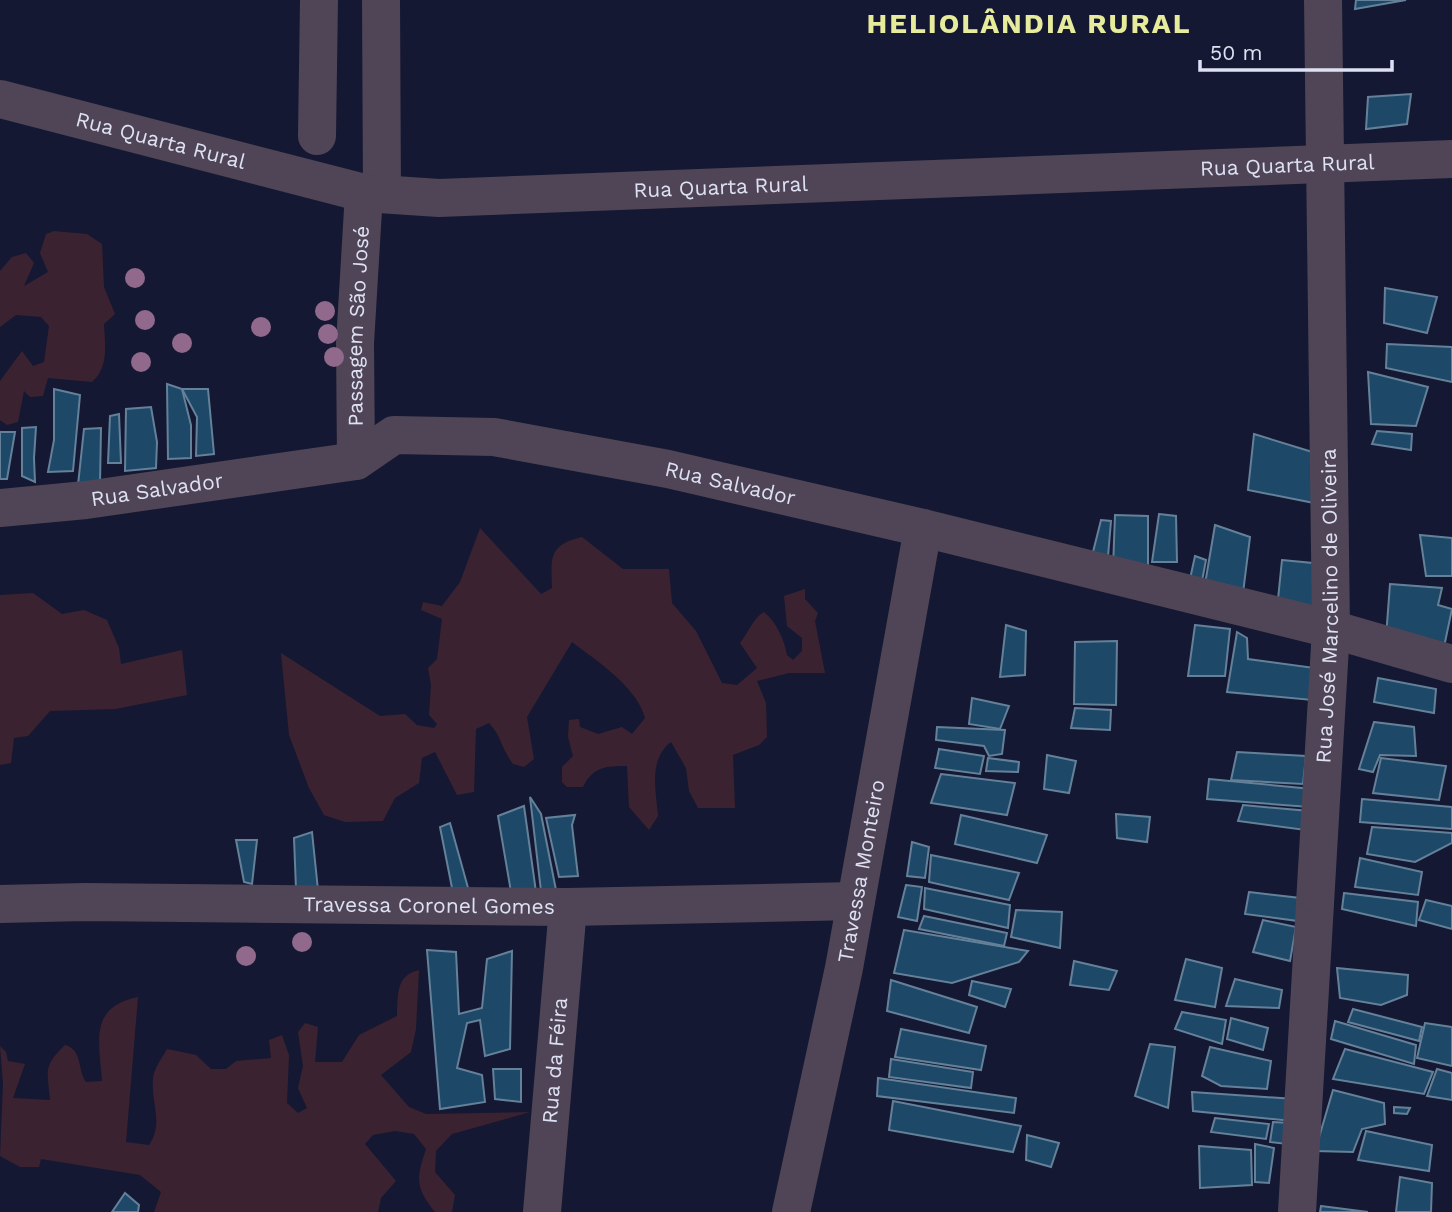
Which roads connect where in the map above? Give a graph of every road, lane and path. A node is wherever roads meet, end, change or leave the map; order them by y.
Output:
1 (319, 0) edge
2 (382, 0) edge
3 (1323, 0) edge
4 (0, 99) edge
5 (317, 136) dead end
6 (1452, 159) edge
7 (1326, 161) junction
8 (373, 194) junction
9 (356, 461) junction
10 (0, 508) edge
11 (923, 528) junction
12 (1331, 629) junction
13 (1452, 664) edge
14 (856, 901) junction
15 (0, 904) edge
16 (568, 907) junction
17 (542, 1212) edge
18 (791, 1212) edge
19 (1297, 1212) edge

1 - 5 street
2 - 8 street, Passagem São José
3 - 7 street, Rua José Marcelino de Oliveira
4 - 8 street, Rua Quarta Rural
6 - 7 street, Rua Quarta Rural
7 - 8 street, Rua Quarta Rural
7 - 12 street, Rua José Marcelino de Oliveira
8 - 9 street, Passagem São José
9 - 10 street, Rua Salvador
9 - 11 street, Rua Salvador
11 - 12 street, Rua Salvador
11 - 14 street, Travessa Monteiro
12 - 13 street, Rua Salvador
12 - 19 street, Rua José Marcelino de Oliveira
14 - 16 street, Travessa Coronel Gomes
14 - 18 street, Travessa Monteiro
15 - 16 street, Travessa Coronel Gomes
16 - 17 street, Rua da Féira

